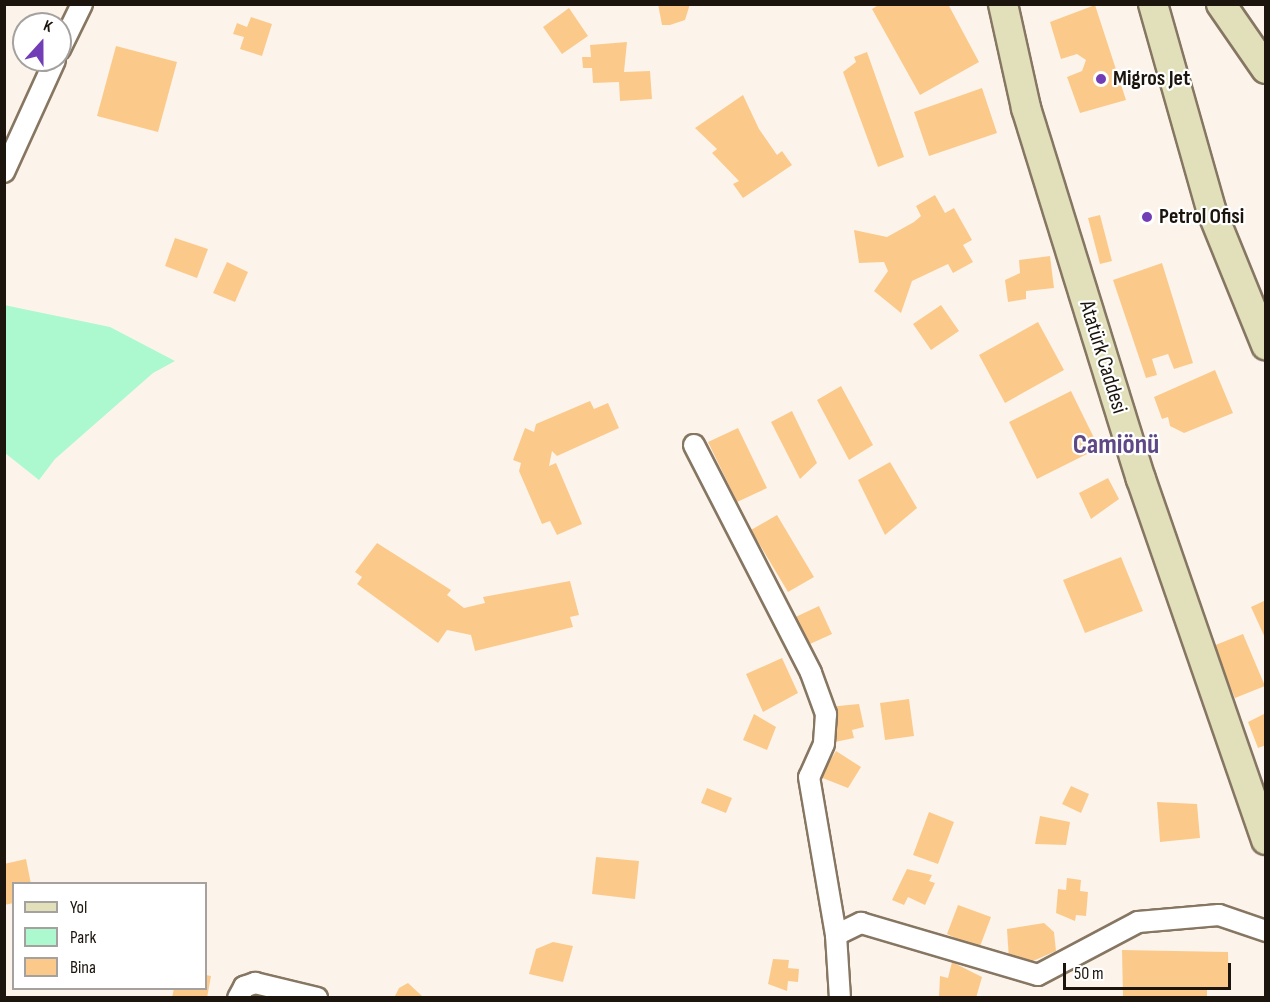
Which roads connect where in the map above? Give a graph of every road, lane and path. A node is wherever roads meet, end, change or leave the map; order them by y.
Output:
1 (82, 4) edge
2 (1003, 4) edge
3 (1153, 4) edge
4 (1221, 4) edge
5 (72, 24) edge
6 (1266, 69) edge
7 (50, 72) edge
8 (4, 172) edge
9 (1266, 345) edge
10 (694, 445) dead end
11 (1266, 840) edge
12 (1266, 931) edge
13 (836, 935) junction
14 (238, 998) edge
15 (317, 998) edge
16 (840, 998) edge

1 - 5 street
2 - 11 street, Atatürk Caddesi
3 - 9 street
4 - 6 street
7 - 8 street
10 - 13 street
12 - 13 street
13 - 16 street
14 - 15 street

